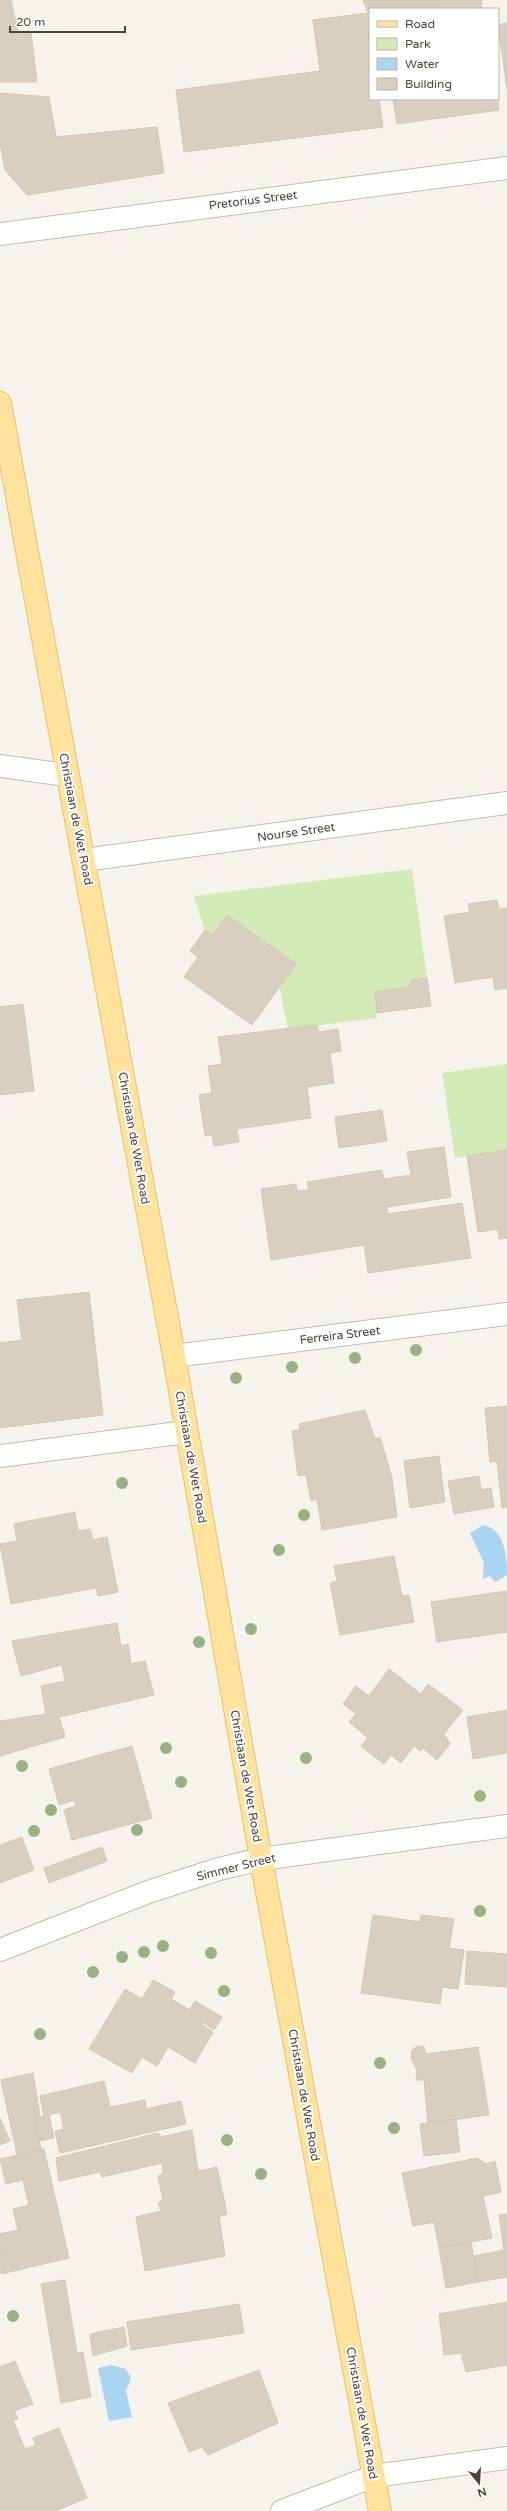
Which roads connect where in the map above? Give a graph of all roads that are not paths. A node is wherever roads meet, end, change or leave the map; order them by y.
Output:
1 (507, 168) edge
2 (0, 234) edge
3 (0, 403) edge
4 (0, 766) edge
5 (66, 775) junction
6 (507, 803) edge
7 (84, 860) junction
8 (507, 1314) edge
9 (174, 1356) junction
10 (186, 1432) junction
11 (0, 1456) edge
12 (507, 1826) edge
13 (261, 1858) junction
14 (0, 1950) edge
15 (507, 2458) edge
16 (374, 2476) junction
17 (282, 2511) edge
18 (380, 2511) edge

1 - 2 street, Pretorius Street
3 - 5 main road, Christiaan de Wet Road
4 - 5 street
5 - 7 main road, Christiaan de Wet Road
6 - 7 street, Nourse Street
7 - 9 main road, Christiaan de Wet Road
8 - 9 street, Ferreira Street
9 - 10 main road, Christiaan de Wet Road
10 - 11 street
10 - 13 main road, Christiaan de Wet Road
12 - 13 street, Simmer Street
13 - 14 street, Simmer Street
13 - 16 main road, Christiaan de Wet Road
15 - 16 street
16 - 17 street
16 - 18 main road, Christiaan de Wet Road

